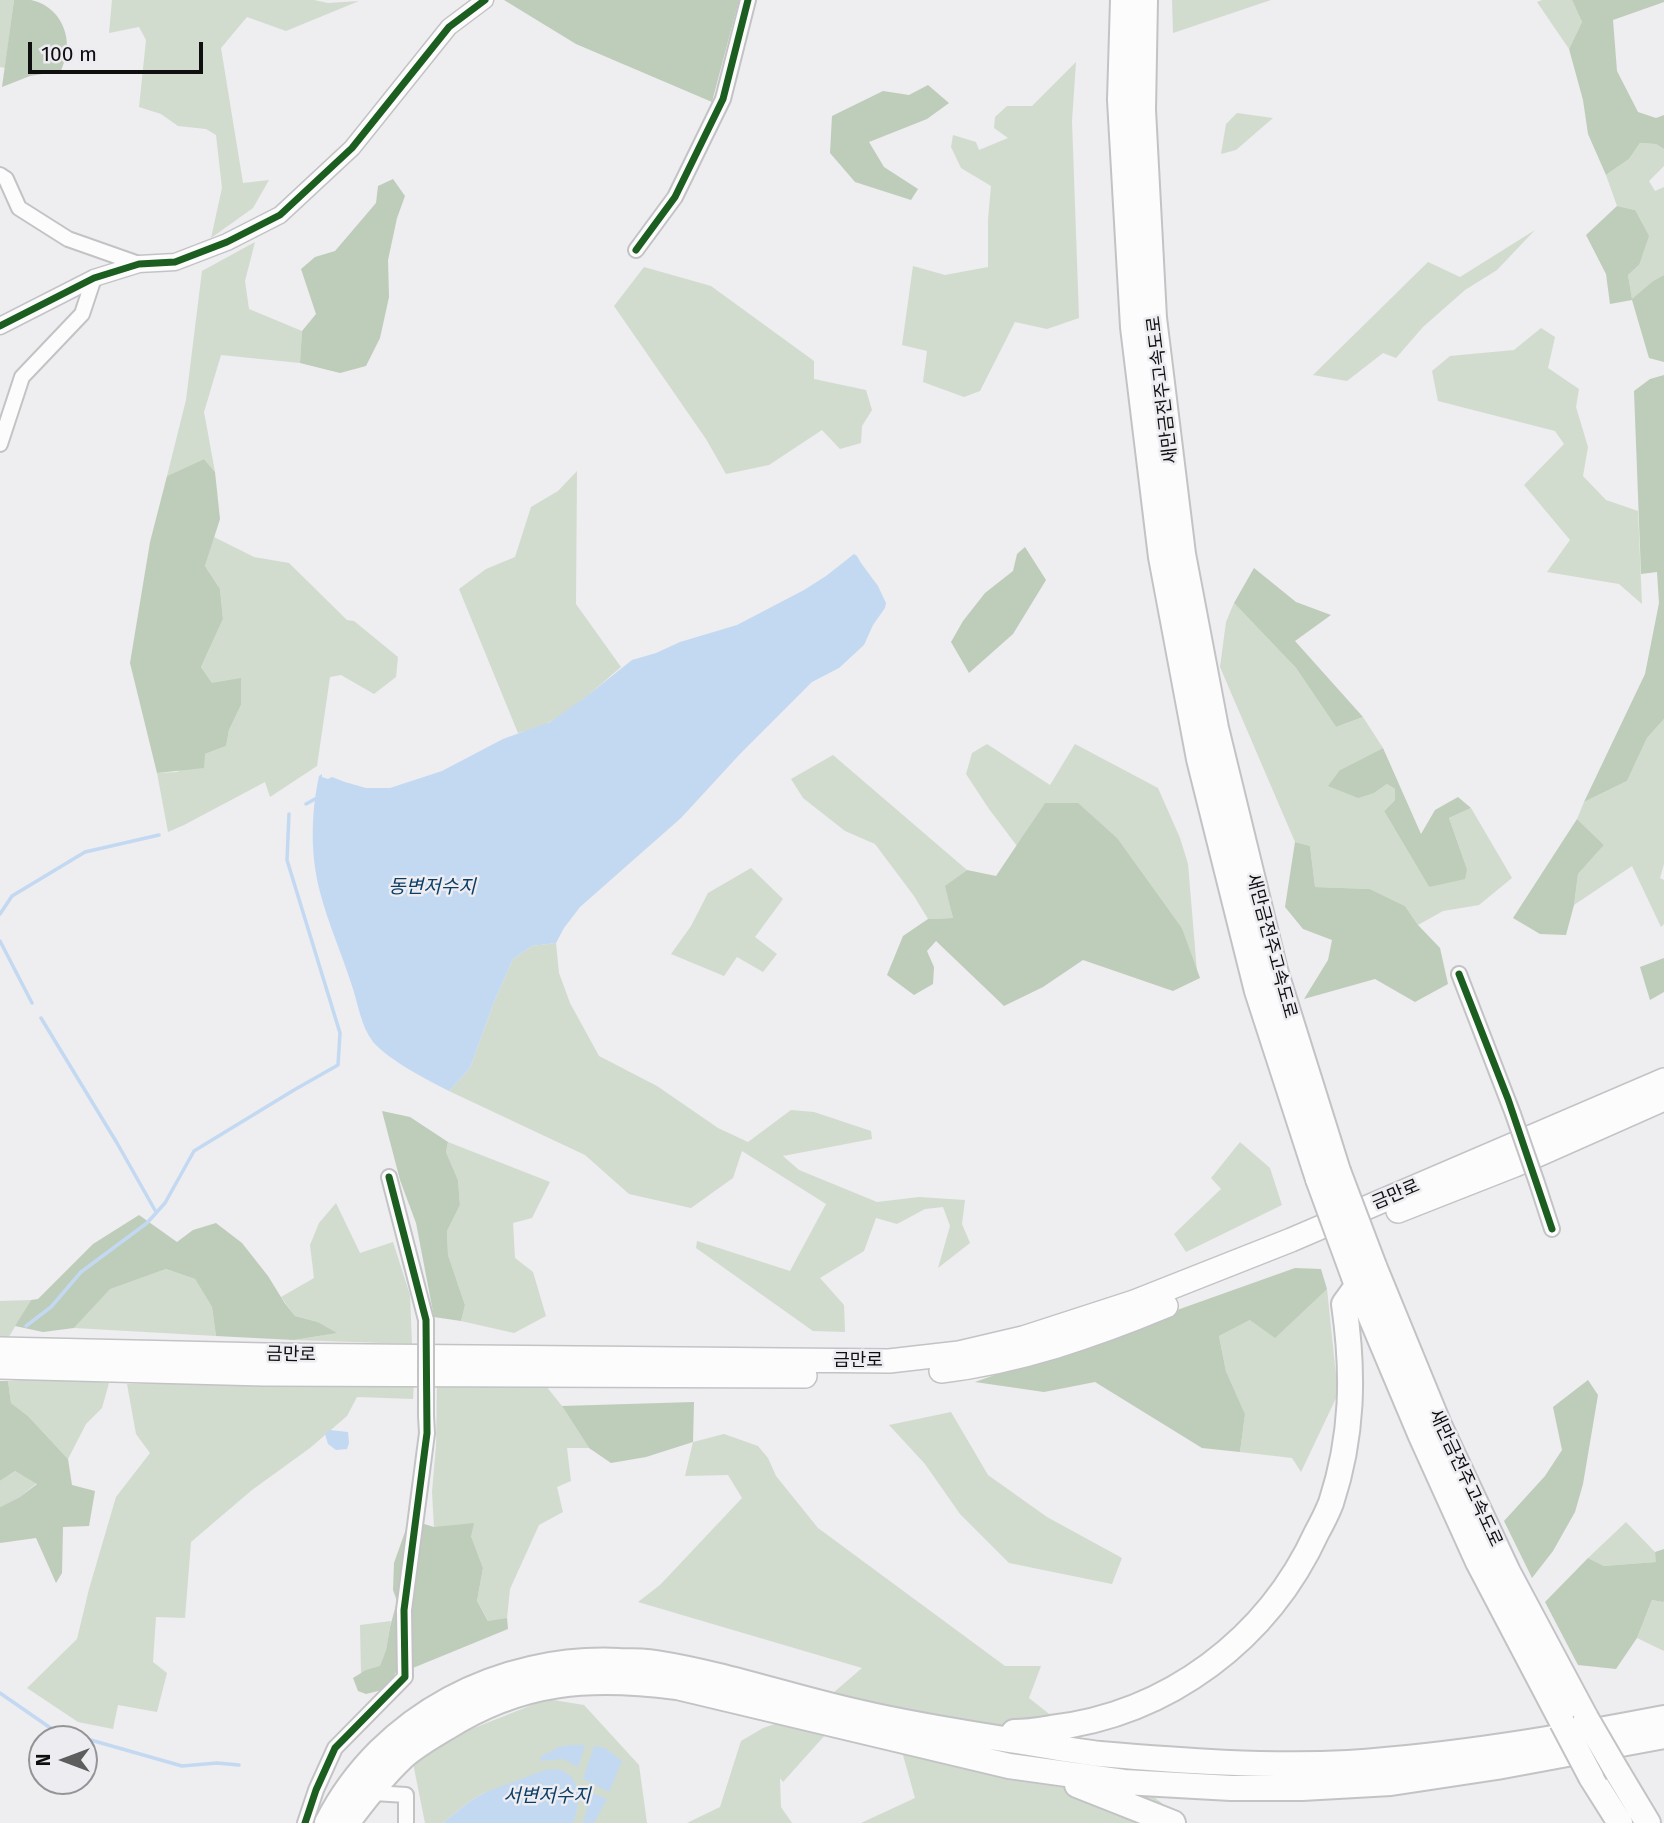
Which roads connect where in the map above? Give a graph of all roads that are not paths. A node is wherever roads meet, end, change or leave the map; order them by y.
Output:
1 (485, 0) edge
2 (748, 0) edge
3 (1123, 0) edge
4 (1145, 0) edge
5 (0, 174) edge
6 (636, 250) dead end
7 (139, 264) junction
8 (94, 278) junction
9 (0, 326) edge
10 (0, 444) edge
11 (1459, 974) dead end
12 (1664, 1080) edge
13 (1664, 1099) edge
14 (1328, 1175) junction
15 (389, 1177) dead end
16 (1552, 1229) dead end
17 (1362, 1276) junction
18 (0, 1349) edge
19 (0, 1367) edge
20 (1664, 1718) edge
21 (1574, 1720) junction
22 (953, 1731) junction
23 (1664, 1736) edge
24 (1009, 1766) junction
25 (316, 1790) junction
26 (336, 1791) dead end
27 (374, 1793) dead end
28 (305, 1823) edge
29 (327, 1823) edge
30 (346, 1823) edge
31 (407, 1823) edge
32 (1173, 1823) edge
33 (1620, 1823) edge
34 (1648, 1823) edge

1 - 7 street
2 - 6 street
3 - 14 highway, 새만금전주고속도로
4 - 14 highway, 새만금전주고속도로
5 - 7 street
7 - 8 street
8 - 9 street
8 - 10 street
11 - 16 street, bridge
12 - 18 highway, 금만로
13 - 19 highway, 금만로
14 - 17 highway, 새만금전주고속도로, bridge
15 - 25 street, bridge
17 - 21 highway, 새만금전주고속도로
17 - 22 highway
20 - 22 highway
21 - 33 highway, 새만금전주고속도로, bridge
21 - 34 highway, 새만금전주고속도로, bridge
22 - 29 highway
23 - 24 highway
24 - 30 highway
24 - 32 highway
25 - 26 street
25 - 28 street
27 - 31 street

